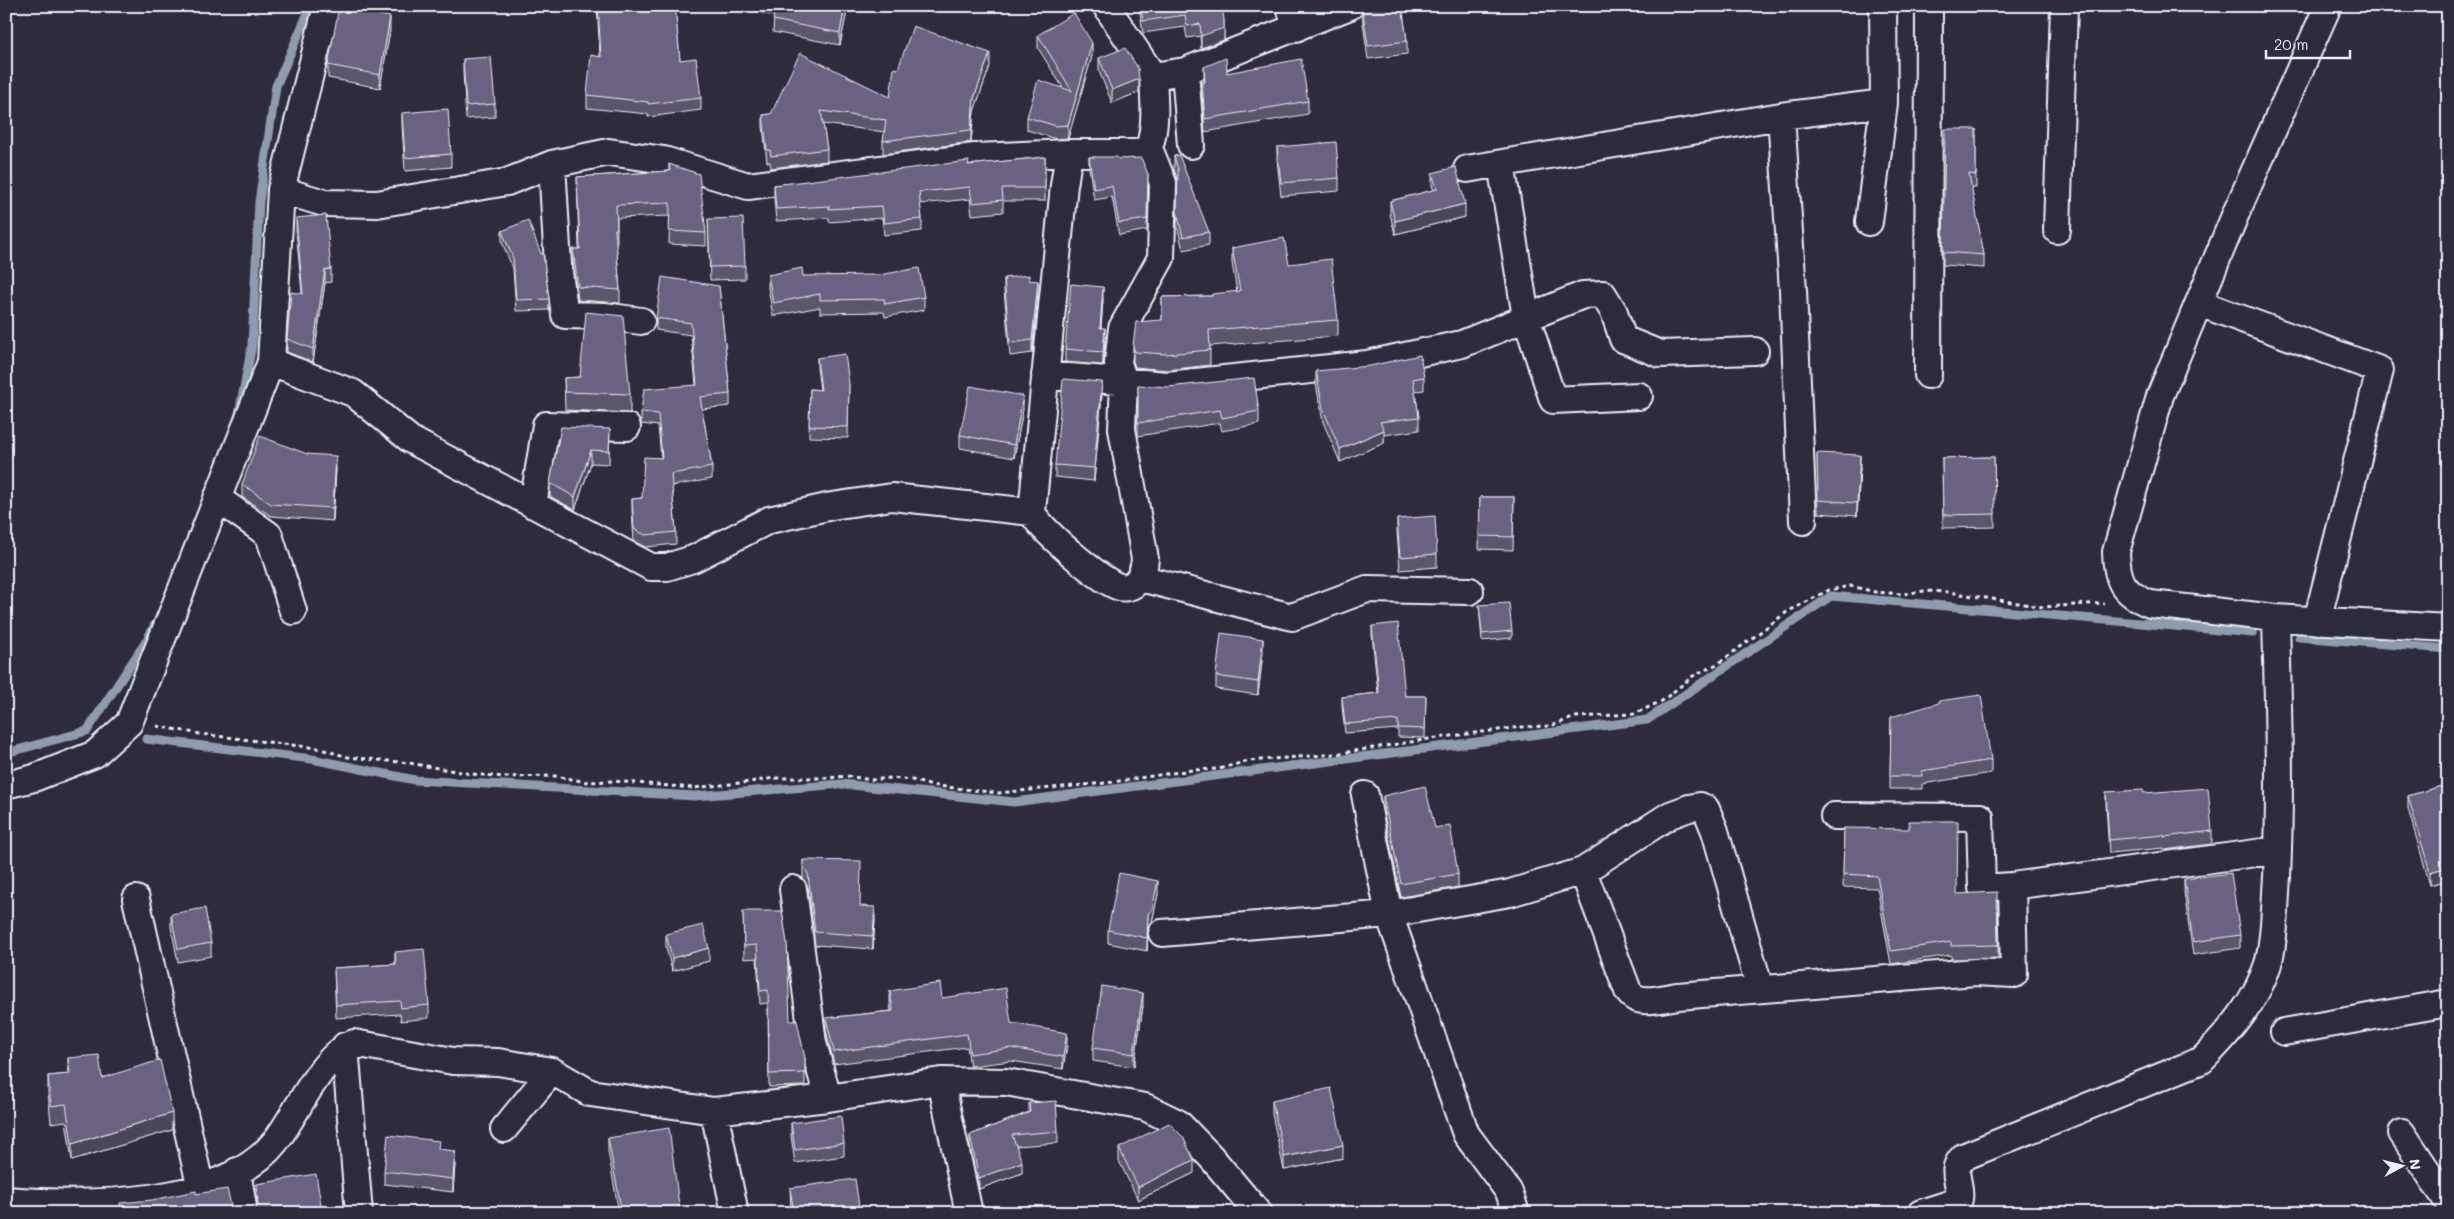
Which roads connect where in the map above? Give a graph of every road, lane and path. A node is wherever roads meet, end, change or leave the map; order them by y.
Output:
1 (327, 6) edge
2 (1106, 6) edge
3 (1350, 6) edge
4 (1883, 6) edge
5 (1929, 6) edge
6 (2064, 6) edge
7 (2328, 6) edge
8 (1293, 17) edge
9 (1186, 71) junction
10 (1154, 76) junction
11 (1884, 102) junction
12 (1781, 116) junction
13 (1191, 145) dead end
14 (1149, 148) junction
15 (1070, 152) junction
16 (552, 164) junction
17 (1501, 164) junction
18 (1467, 169) dead end
19 (281, 190) junction
20 (1869, 222) dead end
21 (2057, 230) dead end
22 (2199, 303) junction
23 (1526, 317) junction
24 (641, 321) dead end
25 (1755, 351) dead end
26 (271, 362) junction
27 (1045, 374) junction
28 (1928, 375) dead end
29 (1124, 382) junction
30 (1639, 396) dead end
31 (627, 427) dead end
32 (217, 498) junction
33 (533, 505) junction
34 (1032, 512) junction
35 (1803, 521) dead end
36 (1140, 578) junction
37 (1470, 591) dead end
38 (2143, 601) junction
39 (293, 611) dead end
40 (2276, 618) junction
41 (2317, 621) junction
42 (2448, 628) edge
43 (129, 723) junction
44 (6, 785) edge
45 (1366, 795) dead end
46 (1834, 816) dead end
47 (2278, 850) junction
48 (1583, 871) junction
49 (2012, 886) junction
50 (793, 889) dead end
51 (136, 899) dead end
52 (1389, 914) junction
53 (1162, 933) dead end
54 (1760, 989) junction
55 (2448, 1003) edge
56 (2284, 1032) dead end
57 (346, 1046) junction
58 (552, 1071) junction
59 (941, 1081) junction
60 (828, 1098) junction
61 (714, 1111) junction
62 (504, 1129) dead end
63 (2402, 1133) dead end
64 (237, 1171) junction
65 (201, 1189) junction
66 (6, 1200) edge
67 (2448, 1202) edge
68 (244, 1213) edge
69 (360, 1213) edge
70 (734, 1213) edge
71 (969, 1213) edge
72 (1258, 1213) edge
73 (1516, 1213) edge
74 (1921, 1213) edge

1 - 19 street
2 - 10 street
3 - 8 street
4 - 11 street
5 - 28 street
6 - 21 street
7 - 22 street
8 - 9 street
9 - 10 street
9 - 13 street
10 - 14 street
11 - 12 street
11 - 20 street
12 - 17 street
12 - 35 street
14 - 15 street
14 - 29 street
15 - 16 street
15 - 27 street
16 - 19 street
16 - 24 street
17 - 18 street
17 - 23 street
19 - 26 street
22 - 38 street
22 - 41 street
23 - 25 street
23 - 29 street
23 - 30 street
26 - 32 street
26 - 33 street
27 - 29 street
27 - 34 street
29 - 36 street
31 - 33 street
32 - 39 street
32 - 43 street
33 - 34 street
34 - 36 street
36 - 37 street
38 - 40 street
38 - 43 path
40 - 41 street
40 - 47 street
41 - 42 street
43 - 44 street
45 - 52 street
46 - 49 street
47 - 49 street
47 - 74 street
48 - 52 street
48 - 54 street
48 - 54 street
49 - 54 street
50 - 60 street
51 - 65 street
52 - 53 street
52 - 73 street
55 - 56 street
57 - 58 street
57 - 64 street
57 - 69 street
58 - 61 street
58 - 62 street
59 - 60 street
59 - 71 street
59 - 72 street
60 - 61 street
61 - 70 street
63 - 67 street
64 - 65 street
64 - 68 street
65 - 66 street

